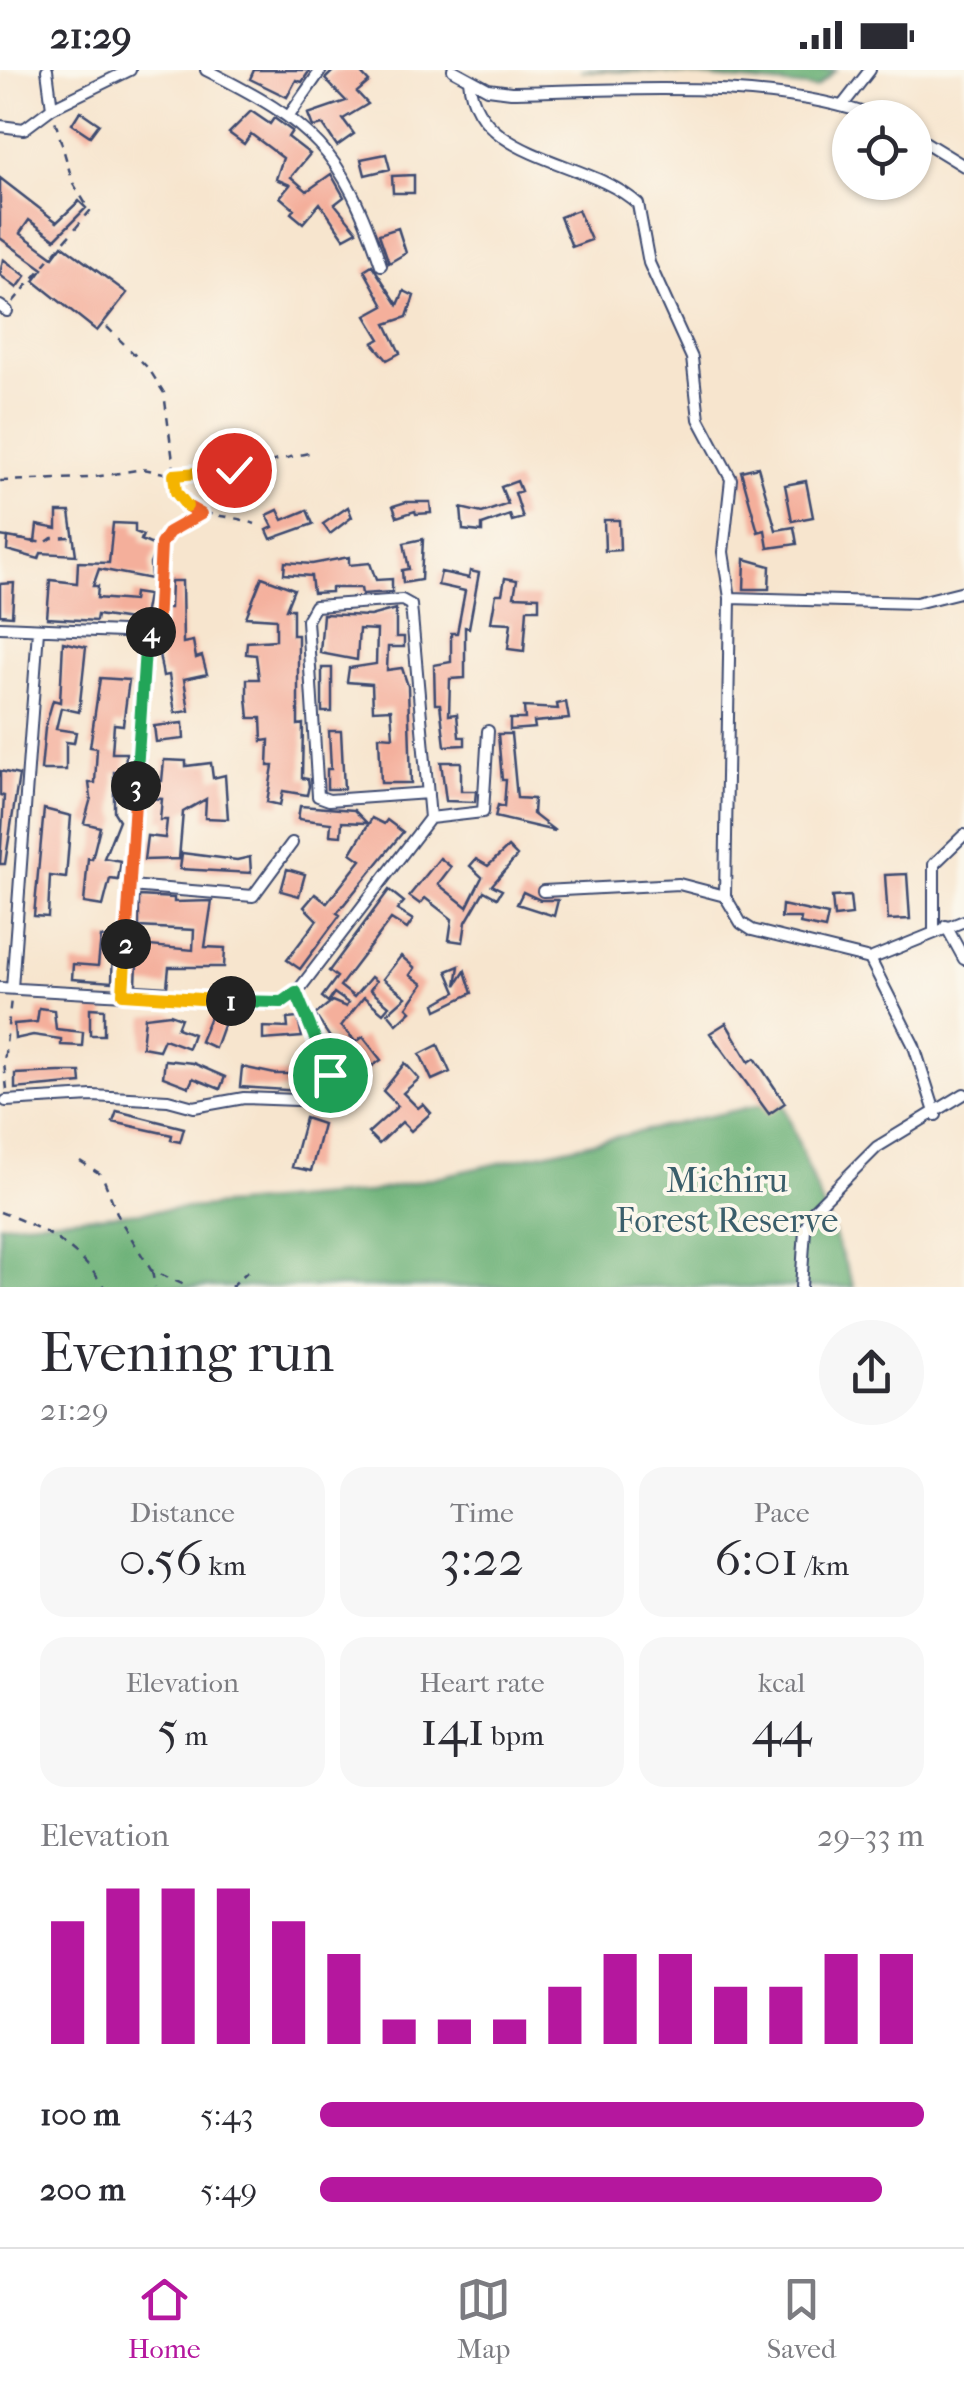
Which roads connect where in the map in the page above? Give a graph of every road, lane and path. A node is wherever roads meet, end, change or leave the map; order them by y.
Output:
1 (47, 70) edge
2 (130, 70) edge
3 (206, 70) edge
4 (321, 70) edge
5 (453, 70) edge
6 (870, 70) edge
7 (469, 80) junction
8 (847, 100) edge
9 (832, 105) edge
10 (52, 108) junction
11 (289, 116) junction
12 (0, 126) edge
13 (932, 146) edge
14 (964, 166) edge
15 (380, 265) dead end
16 (3, 308) edge
17 (106, 327) dead end
18 (313, 452) dead end
19 (174, 475) junction
20 (0, 481) edge
21 (201, 514) junction
22 (255, 524) dead end
23 (0, 536) edge
24 (72, 537) dead end
25 (964, 591) edge
26 (730, 598) junction
27 (0, 627) edge
28 (38, 630) junction
29 (146, 634) junction
30 (488, 731) dead end
31 (428, 792) junction
32 (430, 818) junction
33 (964, 835) edge
34 (292, 842) dead end
35 (130, 886) junction
36 (543, 891) dead end
37 (726, 896) junction
38 (964, 921) edge
39 (940, 928) junction
40 (870, 959) junction
41 (964, 959) edge
42 (6, 988) edge
43 (296, 992) junction
44 (123, 994) junction
45 (964, 1094) edge
46 (6, 1101) joint
47 (936, 1115) junction
48 (80, 1160) dead end
49 (0, 1212) edge
50 (151, 1270) junction
51 (248, 1271) dead end
52 (104, 1287) edge
53 (154, 1287) edge
54 (188, 1287) edge
55 (231, 1287) edge
56 (801, 1287) edge

1 - 10 street
2 - 10 street
3 - 11 street
4 - 11 street
5 - 7 street
6 - 8 street
7 - 9 street
7 - 26 street
10 - 12 street
10 - 16 path
11 - 15 street
13 - 14 street
17 - 19 path
18 - 19 path
19 - 20 path
19 - 21 path
21 - 22 path
21 - 29 path
23 - 24 path
25 - 26 street
26 - 37 street
27 - 28 street
28 - 29 street
28 - 42 street
29 - 35 street
30 - 32 street
31 - 31 street
31 - 32 street
32 - 43 street
33 - 39 street
34 - 35 street
35 - 44 street
36 - 37 street
37 - 40 street
38 - 39 street
39 - 40 street
39 - 41 street
40 - 47 street
42 - 44 street
42 - 46 path
43 - 44 street
43 - 46 street
45 - 47 street
47 - 56 street
48 - 50 path
49 - 52 path
50 - 53 path
50 - 54 path
51 - 55 path

